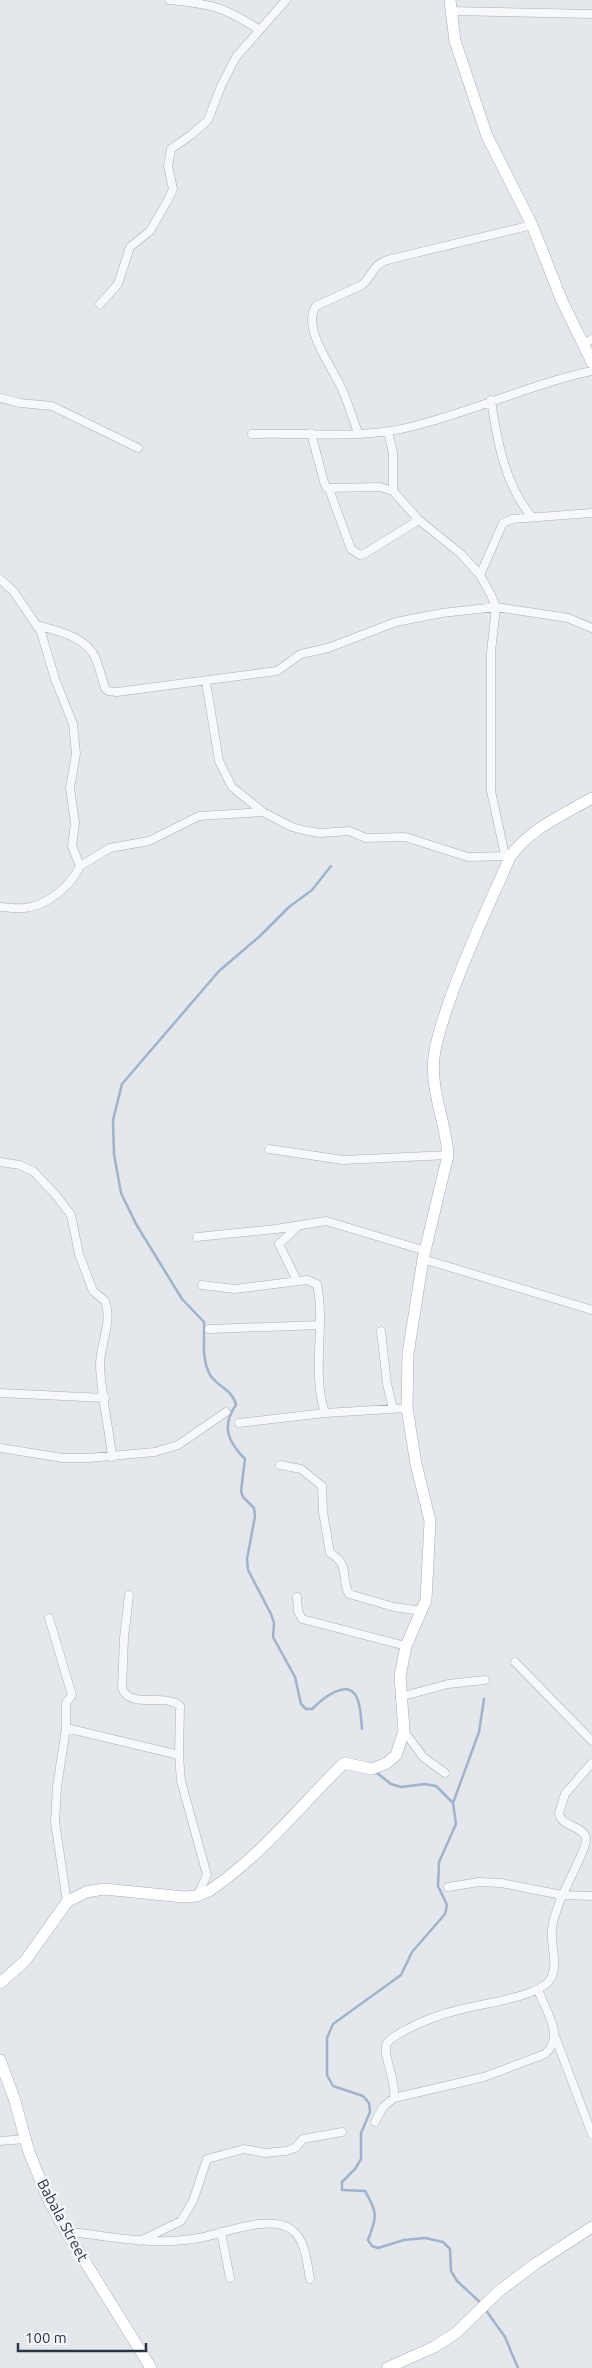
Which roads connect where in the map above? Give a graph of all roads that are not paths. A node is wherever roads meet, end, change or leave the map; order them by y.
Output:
1 (170, 0) edge
2 (286, 0) edge
3 (451, 6) edge
4 (592, 14) edge
5 (260, 30) junction
6 (532, 224) junction
7 (100, 304) dead end
8 (588, 342) edge
9 (592, 362) edge
10 (592, 372) edge
11 (0, 398) edge
12 (492, 400) junction
13 (388, 432) junction
14 (311, 433) junction
15 (358, 433) junction
16 (252, 434) dead end
17 (138, 448) dead end
18 (329, 489) junction
19 (392, 491) junction
20 (592, 512) edge
21 (532, 518) junction
22 (419, 520) junction
23 (480, 575) junction
24 (0, 579) edge
25 (496, 607) junction
26 (37, 625) junction
27 (592, 628) edge
28 (206, 682) junction
29 (592, 798) edge
30 (262, 812) junction
31 (507, 856) junction
32 (80, 866) junction
33 (0, 907) edge
34 (269, 1149) dead end
35 (448, 1155) junction
36 (0, 1162) edge
37 (298, 1226) junction
38 (197, 1237) dead end
39 (424, 1255) junction
40 (296, 1281) junction
41 (202, 1285) dead end
42 (592, 1310) edge
43 (320, 1326) junction
44 (209, 1329) dead end
45 (381, 1331) dead end
46 (0, 1393) edge
47 (105, 1398) junction
48 (406, 1408) junction
49 (393, 1409) junction
50 (226, 1412) dead end
51 (325, 1412) junction
52 (239, 1423) dead end
53 (0, 1448) edge
54 (112, 1457) junction
55 (280, 1465) dead end
56 (129, 1595) dead end
57 (297, 1597) dead end
58 (422, 1610) junction
59 (49, 1618) dead end
60 (406, 1646) junction
61 (515, 1662) dead end
62 (485, 1680) dead end
63 (400, 1697) junction
64 (66, 1728) junction
65 (404, 1731) junction
66 (592, 1741) edge
67 (179, 1755) junction
68 (592, 1763) edge
69 (445, 1773) dead end
70 (448, 1886) dead end
71 (562, 1895) junction
72 (197, 1896) junction
73 (592, 1896) edge
74 (67, 1902) junction
75 (0, 1983) edge
76 (538, 1989) junction
77 (556, 2039) junction
78 (0, 2060) edge
79 (394, 2098) junction
80 (375, 2122) dead end
81 (342, 2132) dead end
82 (592, 2134) edge
83 (26, 2139) junction
84 (0, 2141) edge
85 (592, 2227) edge
86 (66, 2231) junction
87 (221, 2232) junction
88 (140, 2241) junction
89 (230, 2278) dead end
90 (310, 2279) dead end
91 (404, 2365) edge
92 (151, 2368) edge
93 (387, 2368) edge

1 - 5 street
2 - 5 street
3 - 4 street
3 - 6 street
5 - 7 street
6 - 8 street
6 - 15 street
8 - 9 street
10 - 12 street
11 - 17 street
12 - 13 street
12 - 21 street
13 - 15 street
13 - 19 street
14 - 15 street
14 - 16 street
14 - 18 street
18 - 19 street
18 - 22 street
19 - 22 street
20 - 21 street
21 - 23 street
22 - 23 street
23 - 25 street
24 - 26 street
25 - 27 street
25 - 28 street
25 - 31 street
26 - 28 street
26 - 32 street
28 - 30 street
29 - 31 street
30 - 31 street
30 - 32 street
31 - 35 street
32 - 33 street
34 - 35 street
35 - 39 street
36 - 47 street
37 - 38 street
37 - 39 street
37 - 40 street
39 - 42 street
39 - 48 street
40 - 41 street
40 - 43 street
43 - 44 street
43 - 51 street
45 - 49 street
46 - 47 street
47 - 54 street
48 - 49 street
48 - 58 street
49 - 51 street
50 - 54 street
51 - 52 street
53 - 54 street
55 - 58 street
56 - 67 street
57 - 60 street
58 - 60 street
59 - 64 street
60 - 63 street
61 - 66 street
62 - 63 street
63 - 65 street
64 - 67 street
64 - 74 street
65 - 69 street
65 - 72 street
67 - 72 street
68 - 71 street
70 - 71 street
71 - 73 street
71 - 76 street
72 - 74 street
74 - 75 street
76 - 77 street
76 - 79 street
77 - 79 street
77 - 82 street
78 - 83 street, Babala Street
79 - 80 street
81 - 88 street
83 - 84 street
83 - 86 street, Babala Street
85 - 91 street
86 - 88 street
86 - 92 street, Babala Street
87 - 88 street
87 - 89 street
87 - 90 street
91 - 93 street

